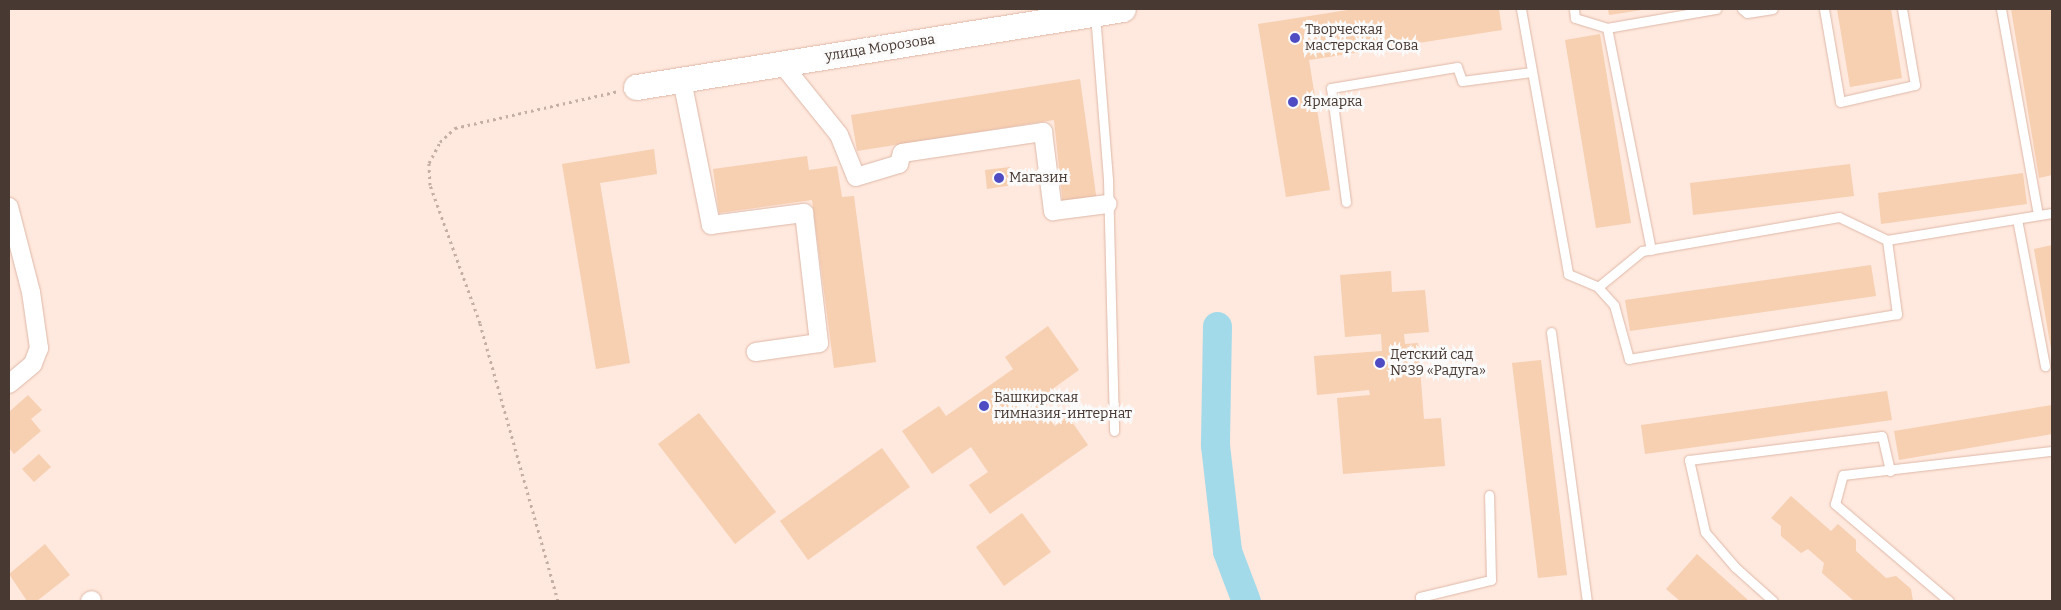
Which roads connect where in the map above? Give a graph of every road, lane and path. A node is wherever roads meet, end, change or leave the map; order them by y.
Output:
1 (1123, 9) edge
2 (1521, 9) edge
3 (1574, 9) edge
4 (1716, 9) edge
5 (1742, 9) edge
6 (1773, 9) edge
7 (1824, 9) edge
8 (1902, 9) edge
9 (2001, 9) edge
10 (1095, 13) junction
11 (1607, 28) junction
12 (782, 64) junction
13 (1531, 72) junction
14 (682, 80) junction
15 (636, 87) joint
16 (1346, 202) dead end
17 (1108, 204) junction
18 (9, 207) edge
19 (2052, 213) edge
20 (2038, 216) junction
21 (2017, 219) junction
22 (1887, 240) junction
23 (1651, 250) junction
24 (1598, 287) junction
25 (1551, 332) dead end
26 (756, 352) dead end
27 (2045, 366) dead end
28 (9, 384) edge
29 (1114, 431) dead end
30 (2052, 451) edge
31 (1890, 471) junction
32 (1488, 495) dead end
33 (558, 601) edge
34 (1421, 601) edge
35 (1587, 601) edge
36 (1773, 601) edge
37 (1949, 601) edge

1 - 10 street, улица Морозова
2 - 13 lane
3 - 11 lane
4 - 11 lane
5 - 6 lane
7 - 8 lane
9 - 20 lane
10 - 12 street, улица Морозова
10 - 17 lane
11 - 23 lane
12 - 14 street, улица Морозова
12 - 17 street
13 - 16 lane
13 - 24 lane
14 - 15 street, улица Морозова
14 - 26 street
15 - 33 path
17 - 29 lane
18 - 28 street
19 - 20 lane
20 - 21 lane
21 - 22 lane
21 - 27 lane
22 - 23 lane
22 - 24 lane
23 - 24 lane
25 - 35 lane
30 - 31 lane
31 - 36 lane
31 - 37 lane
32 - 34 lane

